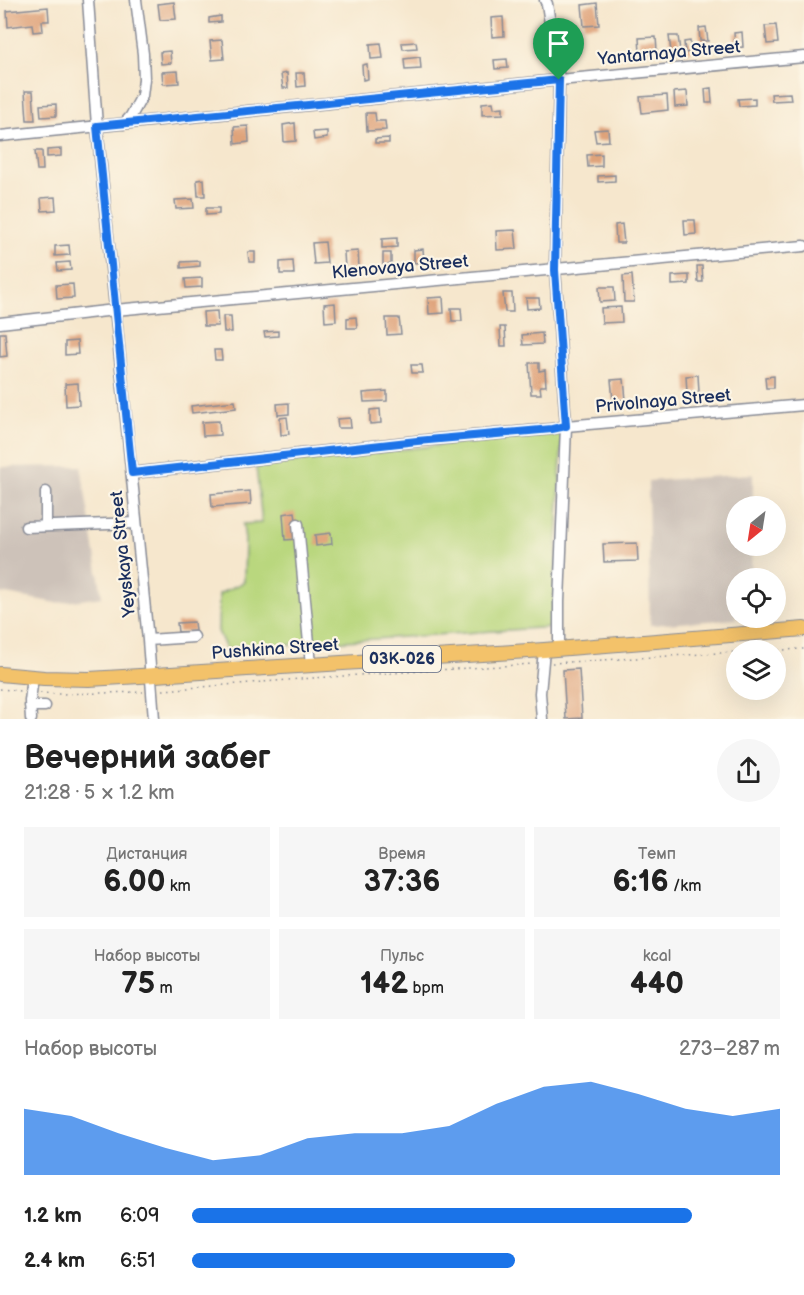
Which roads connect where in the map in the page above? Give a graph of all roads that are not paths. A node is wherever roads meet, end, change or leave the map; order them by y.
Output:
1 (88, 0) edge
2 (136, 0) edge
3 (545, 0) edge
4 (804, 57) edge
5 (559, 80) junction
6 (124, 124) junction
7 (97, 126) junction
8 (0, 136) edge
9 (804, 246) edge
10 (555, 270) junction
11 (115, 310) junction
12 (0, 323) edge
13 (804, 405) edge
14 (566, 426) junction
15 (132, 473) junction
16 (46, 492) dead end
17 (136, 523) junction
18 (298, 524) dead end
19 (46, 526) junction
20 (26, 527) dead end
21 (804, 629) edge
22 (194, 637) dead end
23 (148, 640) junction
24 (559, 649) junction
25 (543, 657) junction
26 (311, 665) junction
27 (0, 674) edge
28 (151, 675) junction
29 (33, 677) junction
30 (30, 706) junction
31 (45, 706) dead end
32 (31, 719) edge
33 (154, 719) edge
34 (542, 719) edge

1 - 7 street, Yeyskaya Street
2 - 6 street
3 - 5 street
4 - 5 street, Yantarnaya Street
5 - 6 street, Yantarnaya Street
5 - 10 street
6 - 7 street, Yantarnaya Street
7 - 8 street, Yantarnaya Street
7 - 11 street, Yeyskaya Street
9 - 10 street, Klenovaya Street
10 - 11 street, Klenovaya Street
10 - 14 street
11 - 12 street, Klenovaya Street
11 - 15 street, Yeyskaya Street
13 - 14 street, Privolnaya Street
14 - 15 street, Privolnaya Street
14 - 24 street
15 - 17 street, Yeyskaya Street
16 - 19 street
17 - 19 street
17 - 23 street, Yeyskaya Street
18 - 26 street
19 - 20 street
21 - 24 main road, Pushkina Street / 03К-026
22 - 23 street
23 - 28 street, Yeyskaya Street
24 - 25 main road, Pushkina Street / 03К-026
25 - 26 main road, Pushkina Street / 03К-026
25 - 34 street
26 - 28 main road, Pushkina Street / 03К-026
27 - 29 main road, Pushkina Street / 03К-026
28 - 29 main road, Pushkina Street / 03К-026
28 - 33 street, Yeyskaya Street
29 - 30 street
30 - 31 street
30 - 32 street

